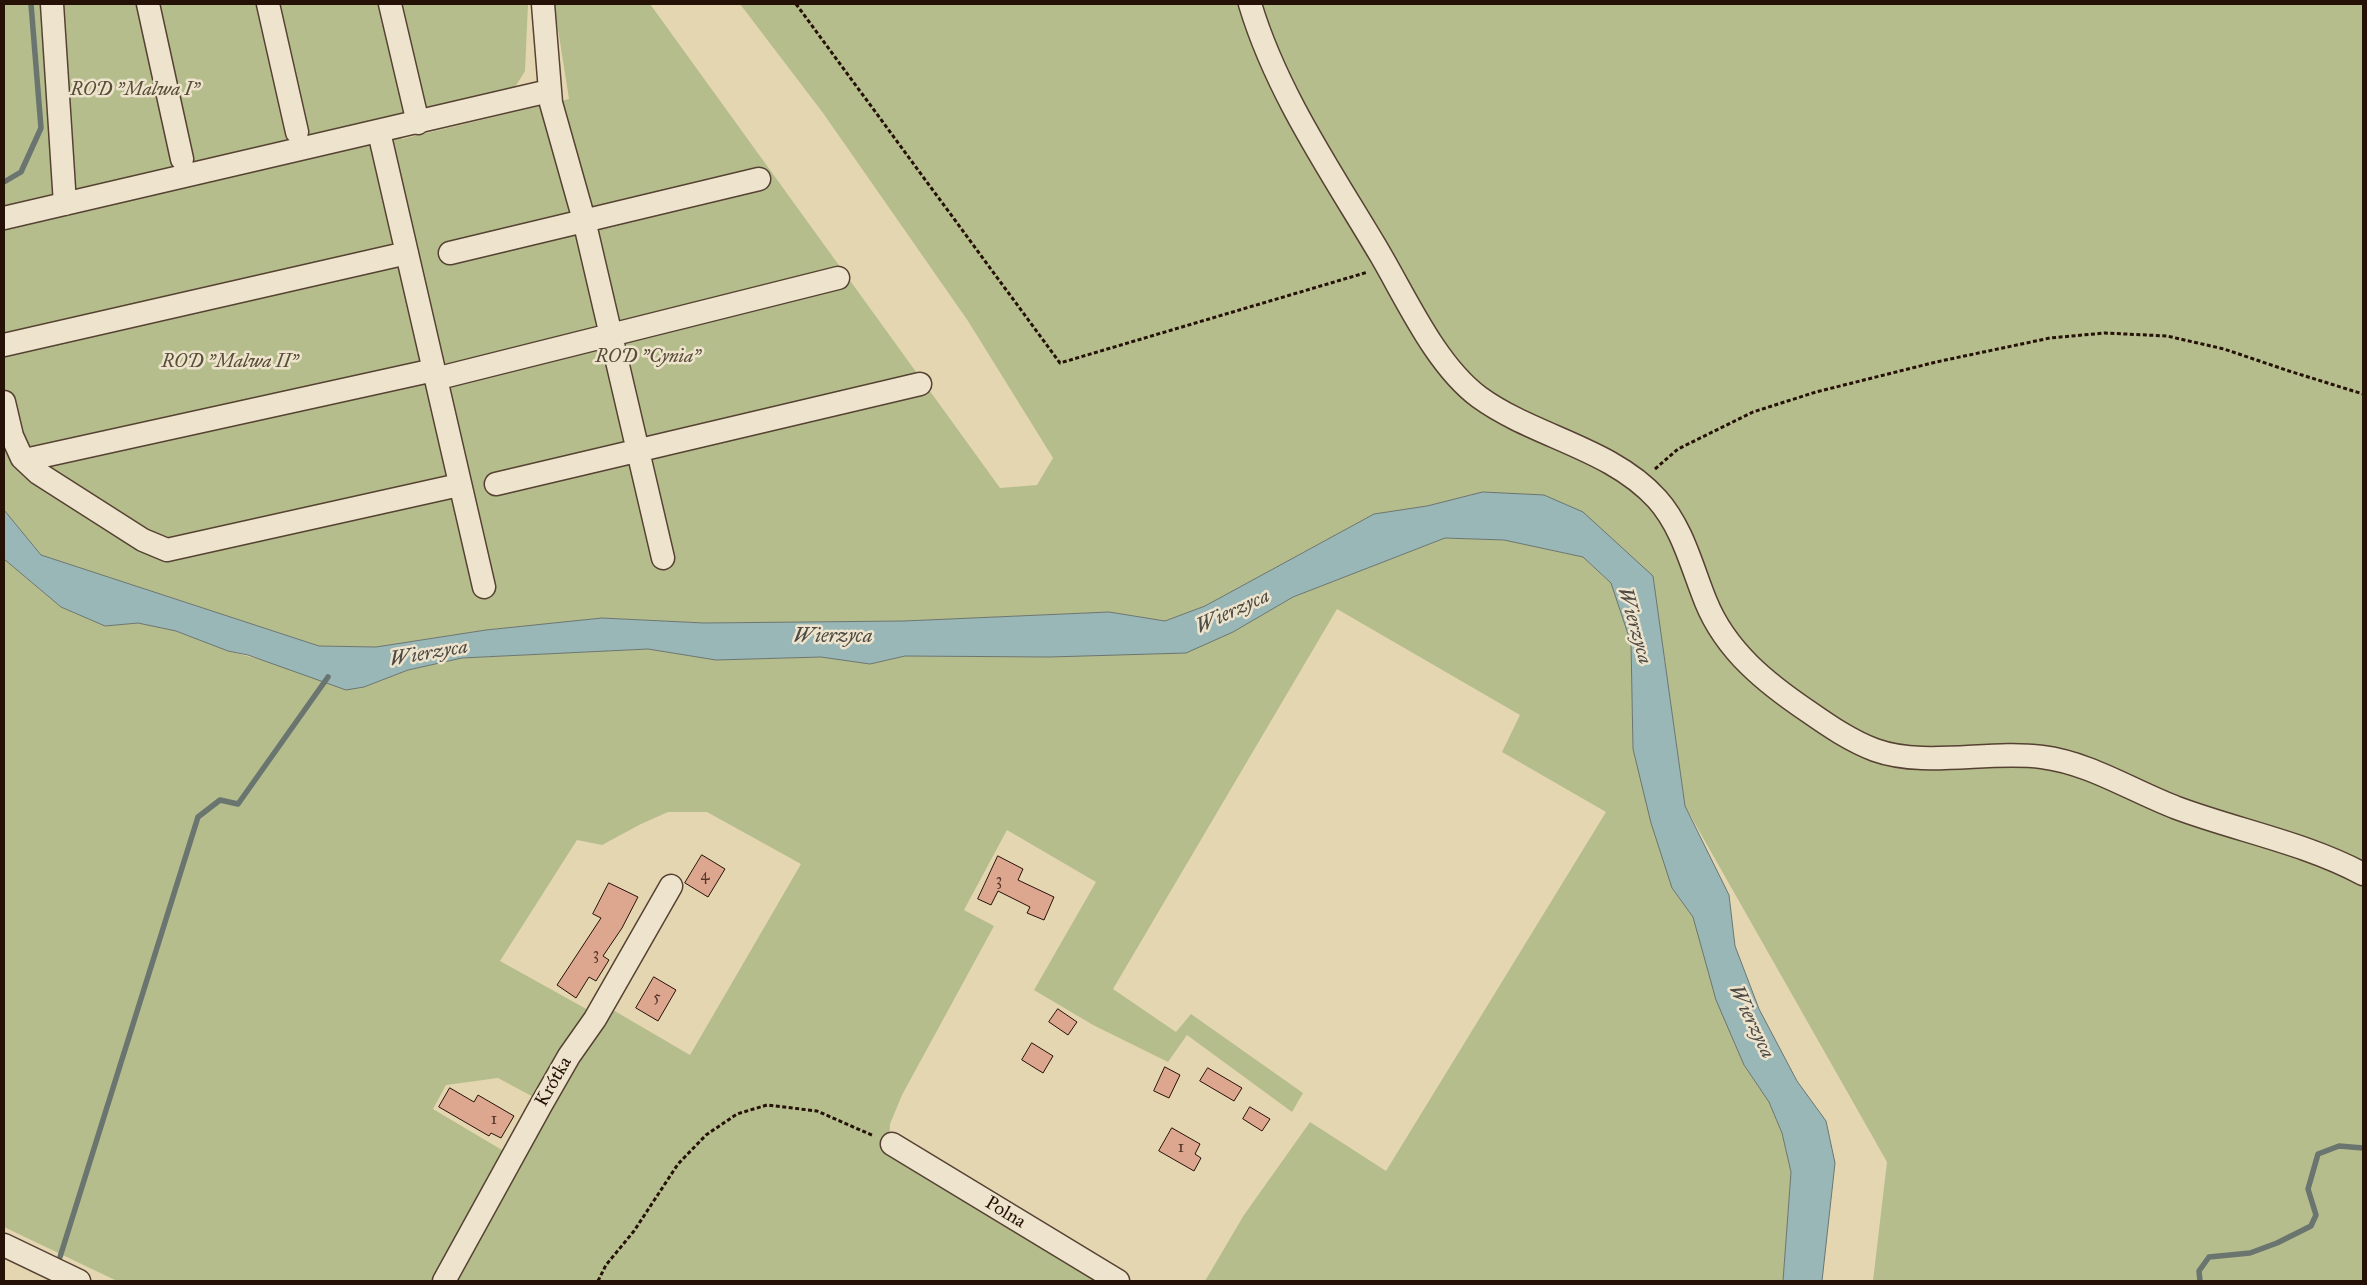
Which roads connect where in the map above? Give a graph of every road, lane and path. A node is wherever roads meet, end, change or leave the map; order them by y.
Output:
1 (52, 4) edge
2 (148, 4) edge
3 (268, 4) edge
4 (390, 4) edge
5 (543, 4) edge
6 (796, 4) edge
7 (1250, 4) edge
8 (550, 97) junction
9 (418, 123) junction
10 (297, 132) dead end
11 (379, 132) junction
12 (182, 159) dead end
13 (759, 179) dead end
14 (65, 204) junction
15 (4, 218) edge
16 (584, 220) junction
17 (407, 253) junction
18 (450, 253) dead end
19 (1387, 266) junction
20 (838, 278) dead end
21 (611, 336) junction
22 (4, 345) edge
23 (441, 373) junction
24 (920, 384) dead end
25 (2363, 394) edge
26 (4, 402) edge
27 (638, 449) junction
28 (25, 460) junction
29 (496, 484) dead end
30 (1641, 484) junction
31 (459, 485) junction
32 (663, 558) dead end
33 (484, 588) dead end
34 (2363, 874) edge
35 (671, 886) dead end
36 (892, 1144) joint
37 (4, 1245) edge
38 (79, 1281) edge
39 (444, 1281) edge
40 (598, 1281) edge
41 (1118, 1281) edge

1 - 14 street
2 - 12 street
3 - 10 street
4 - 9 street
5 - 8 street
6 - 19 path
7 - 19 street
8 - 9 street
8 - 16 street
9 - 11 street
11 - 14 street
11 - 17 street
13 - 16 street
14 - 15 street
16 - 18 street
16 - 21 street
17 - 22 street
17 - 23 street
19 - 30 street
20 - 21 street
21 - 23 street
21 - 27 street
23 - 28 street
23 - 31 street
24 - 27 street
25 - 30 path
26 - 28 street
27 - 29 street
27 - 32 street
28 - 31 street
30 - 34 street
31 - 33 street
35 - 39 street, Krótka
36 - 40 path
36 - 41 street, Polna
37 - 38 street

